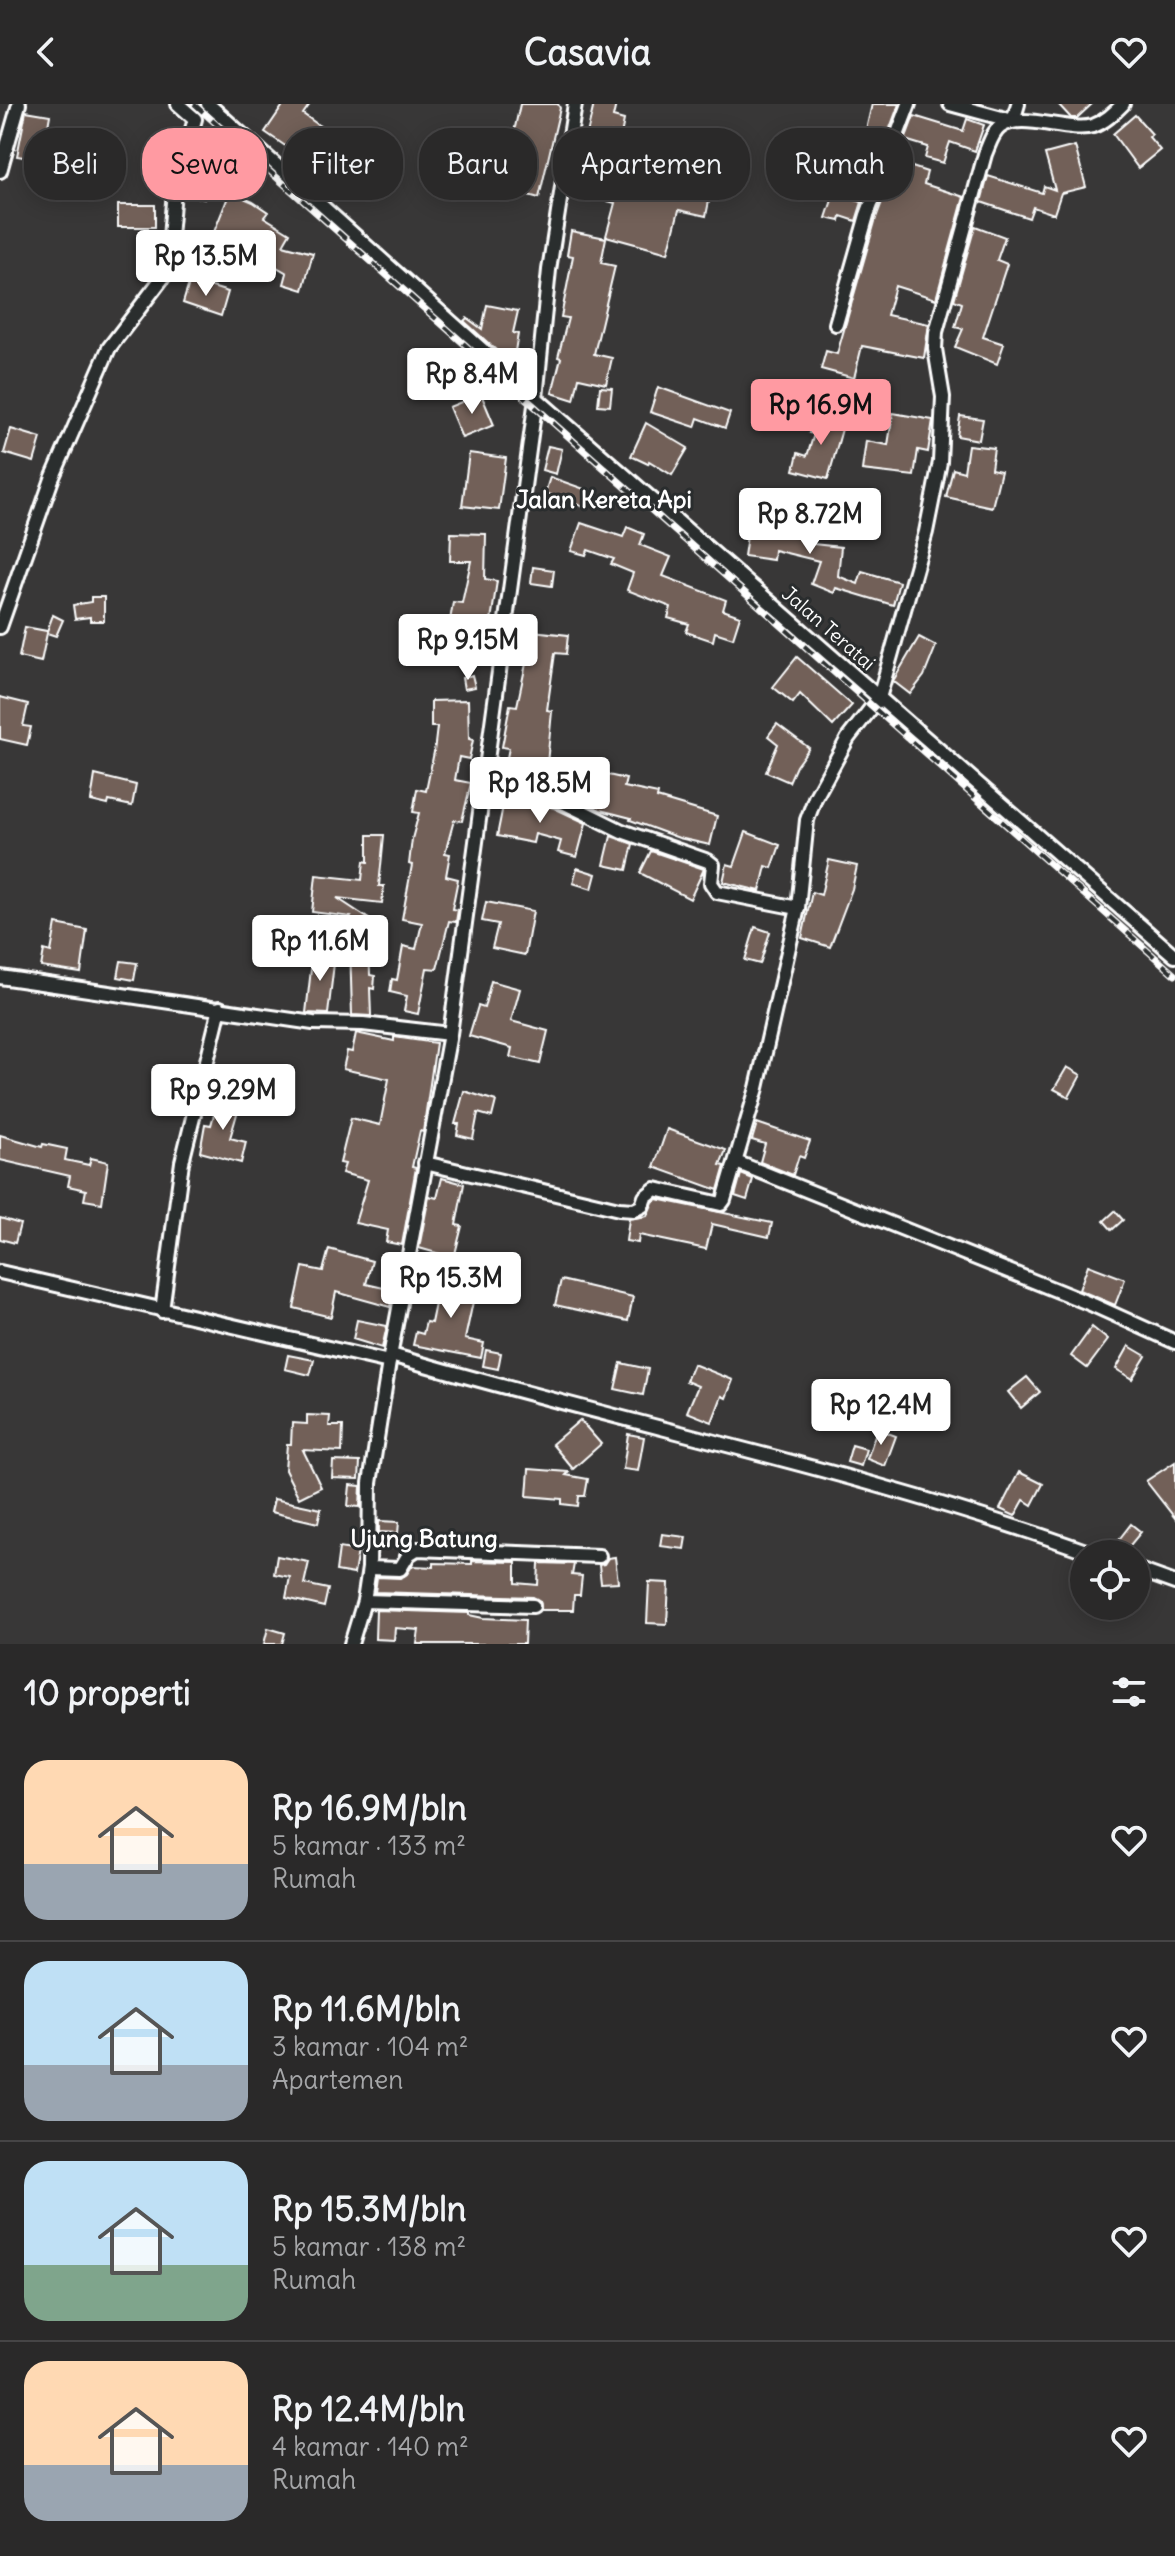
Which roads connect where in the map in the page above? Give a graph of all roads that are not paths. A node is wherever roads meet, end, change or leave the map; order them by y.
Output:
1 (19, 104) edge
2 (178, 104) edge
3 (208, 104) edge
4 (575, 104) edge
5 (909, 104) edge
6 (950, 104) edge
7 (1018, 104) edge
8 (1123, 104) edge
9 (1013, 121) junction
10 (5, 126) edge
11 (0, 171) edge
12 (836, 324) dead end
13 (536, 398) junction
14 (0, 627) edge
15 (879, 698) junction
16 (483, 782) junction
17 (798, 908) junction
18 (1175, 956) edge
19 (0, 977) edge
20 (220, 1008) junction
21 (450, 1034) junction
22 (736, 1162) junction
23 (425, 1163) junction
24 (0, 1272) edge
25 (162, 1311) junction
26 (1175, 1342) edge
27 (390, 1358) junction
28 (1070, 1545) edge
29 (599, 1556) dead end
30 (369, 1568) junction
31 (1150, 1574) edge
32 (1175, 1583) edge
33 (364, 1601) junction
34 (533, 1606) dead end
35 (351, 1644) edge

1 - 10 street
2 - 14 street
3 - 13 street, Jalan Teratai
4 - 13 street
5 - 12 street
6 - 9 street
7 - 9 street
8 - 9 street
9 - 15 street
10 - 11 street
13 - 15 street, Jalan Teratai
13 - 16 street
15 - 17 street
15 - 18 street, Jalan Teratai
16 - 17 street
16 - 21 street
17 - 22 street
19 - 20 street
20 - 21 street
20 - 25 street
21 - 23 street
22 - 23 street
22 - 26 street
23 - 27 street
24 - 25 street
25 - 27 street
27 - 28 street
27 - 30 street
29 - 30 street
30 - 33 street
31 - 32 street
33 - 34 street
33 - 35 street

